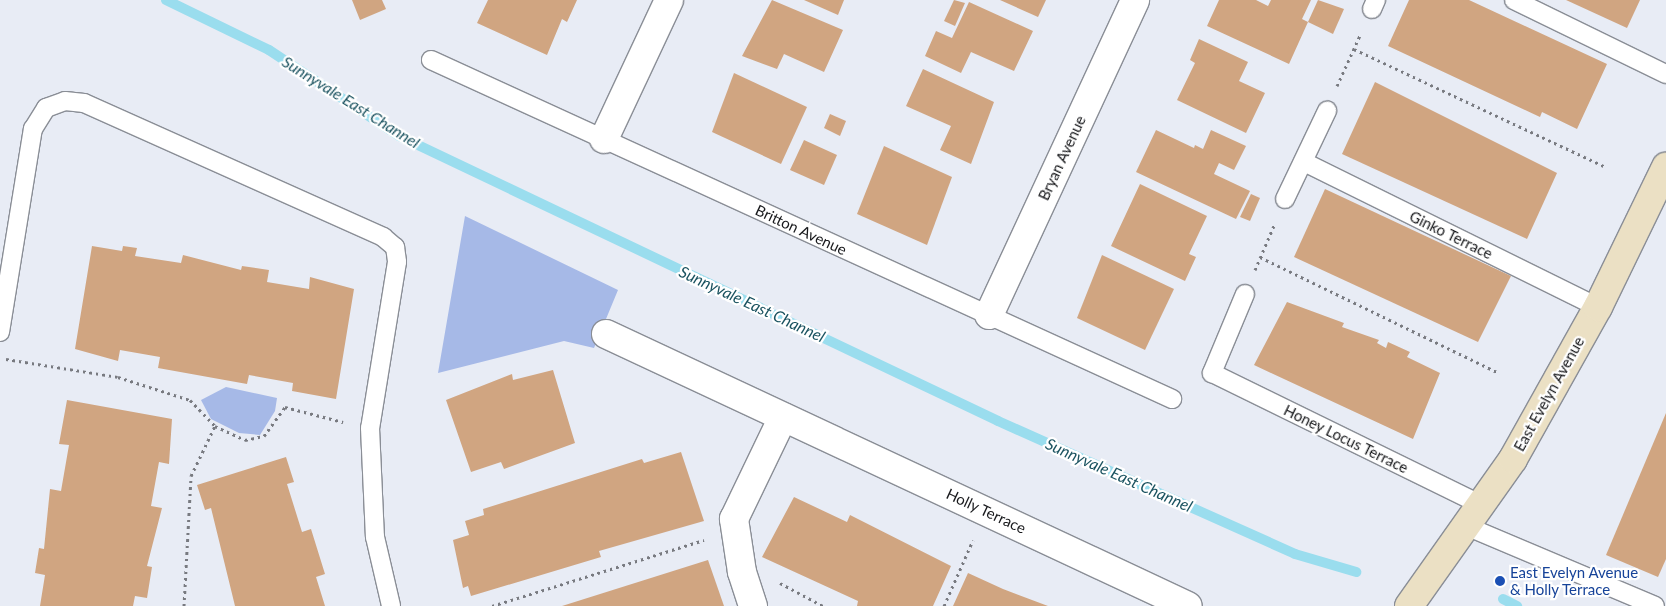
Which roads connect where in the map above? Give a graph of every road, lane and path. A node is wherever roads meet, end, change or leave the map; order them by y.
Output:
1 (669, 0) edge
2 (1135, 0) edge
3 (1514, 0) edge
4 (1374, 5) edge
5 (1354, 50) junction
6 (431, 60) dead end
7 (1666, 74) edge
8 (1326, 111) joint
9 (604, 139) junction
10 (1306, 163) junction
11 (1604, 166) dead end
12 (1666, 167) edge
13 (1285, 199) joint
14 (1260, 257) junction
15 (1245, 294) joint
16 (1598, 306) junction
17 (989, 316) junction
18 (0, 332) edge
19 (606, 334) dead end
20 (0, 358) edge
21 (1499, 373) dead end
22 (1172, 399) dead end
23 (783, 417) junction
24 (215, 426) junction
25 (370, 428) junction
26 (986, 511) junction
27 (1474, 516) junction
28 (736, 530) junction
29 (742, 572) junction
30 (184, 606) edge
31 (391, 606) edge
32 (492, 606) edge
33 (753, 606) edge
34 (823, 606) edge
35 (944, 606) edge
36 (1188, 606) edge
37 (1409, 606) edge
38 (1655, 606) edge

1 - 9 street
2 - 17 street, Bryan Avenue
3 - 7 lane
4 - 5 path
5 - 8 path
5 - 11 path
6 - 9 lane, Britton Avenue
8 - 10 lane
9 - 17 lane, Britton Avenue
10 - 13 lane
10 - 16 lane, Ginko Terrace
12 - 16 main road, East Evelyn Avenue
13 - 14 path
14 - 15 path
14 - 21 path
15 - 27 lane, Honey Locus Terrace
16 - 27 main road, East Evelyn Avenue
17 - 22 lane, Britton Avenue
18 - 25 lane
19 - 23 street, Holly Terrace
20 - 24 path
23 - 26 street, Holly Terrace
23 - 28 street
24 - 25 path
24 - 30 path
25 - 31 lane
26 - 35 path
26 - 36 street, Holly Terrace
27 - 37 main road, East Evelyn Avenue
27 - 38 lane, Honey Locus Terrace
28 - 29 street
28 - 32 path
29 - 33 street
29 - 34 path

